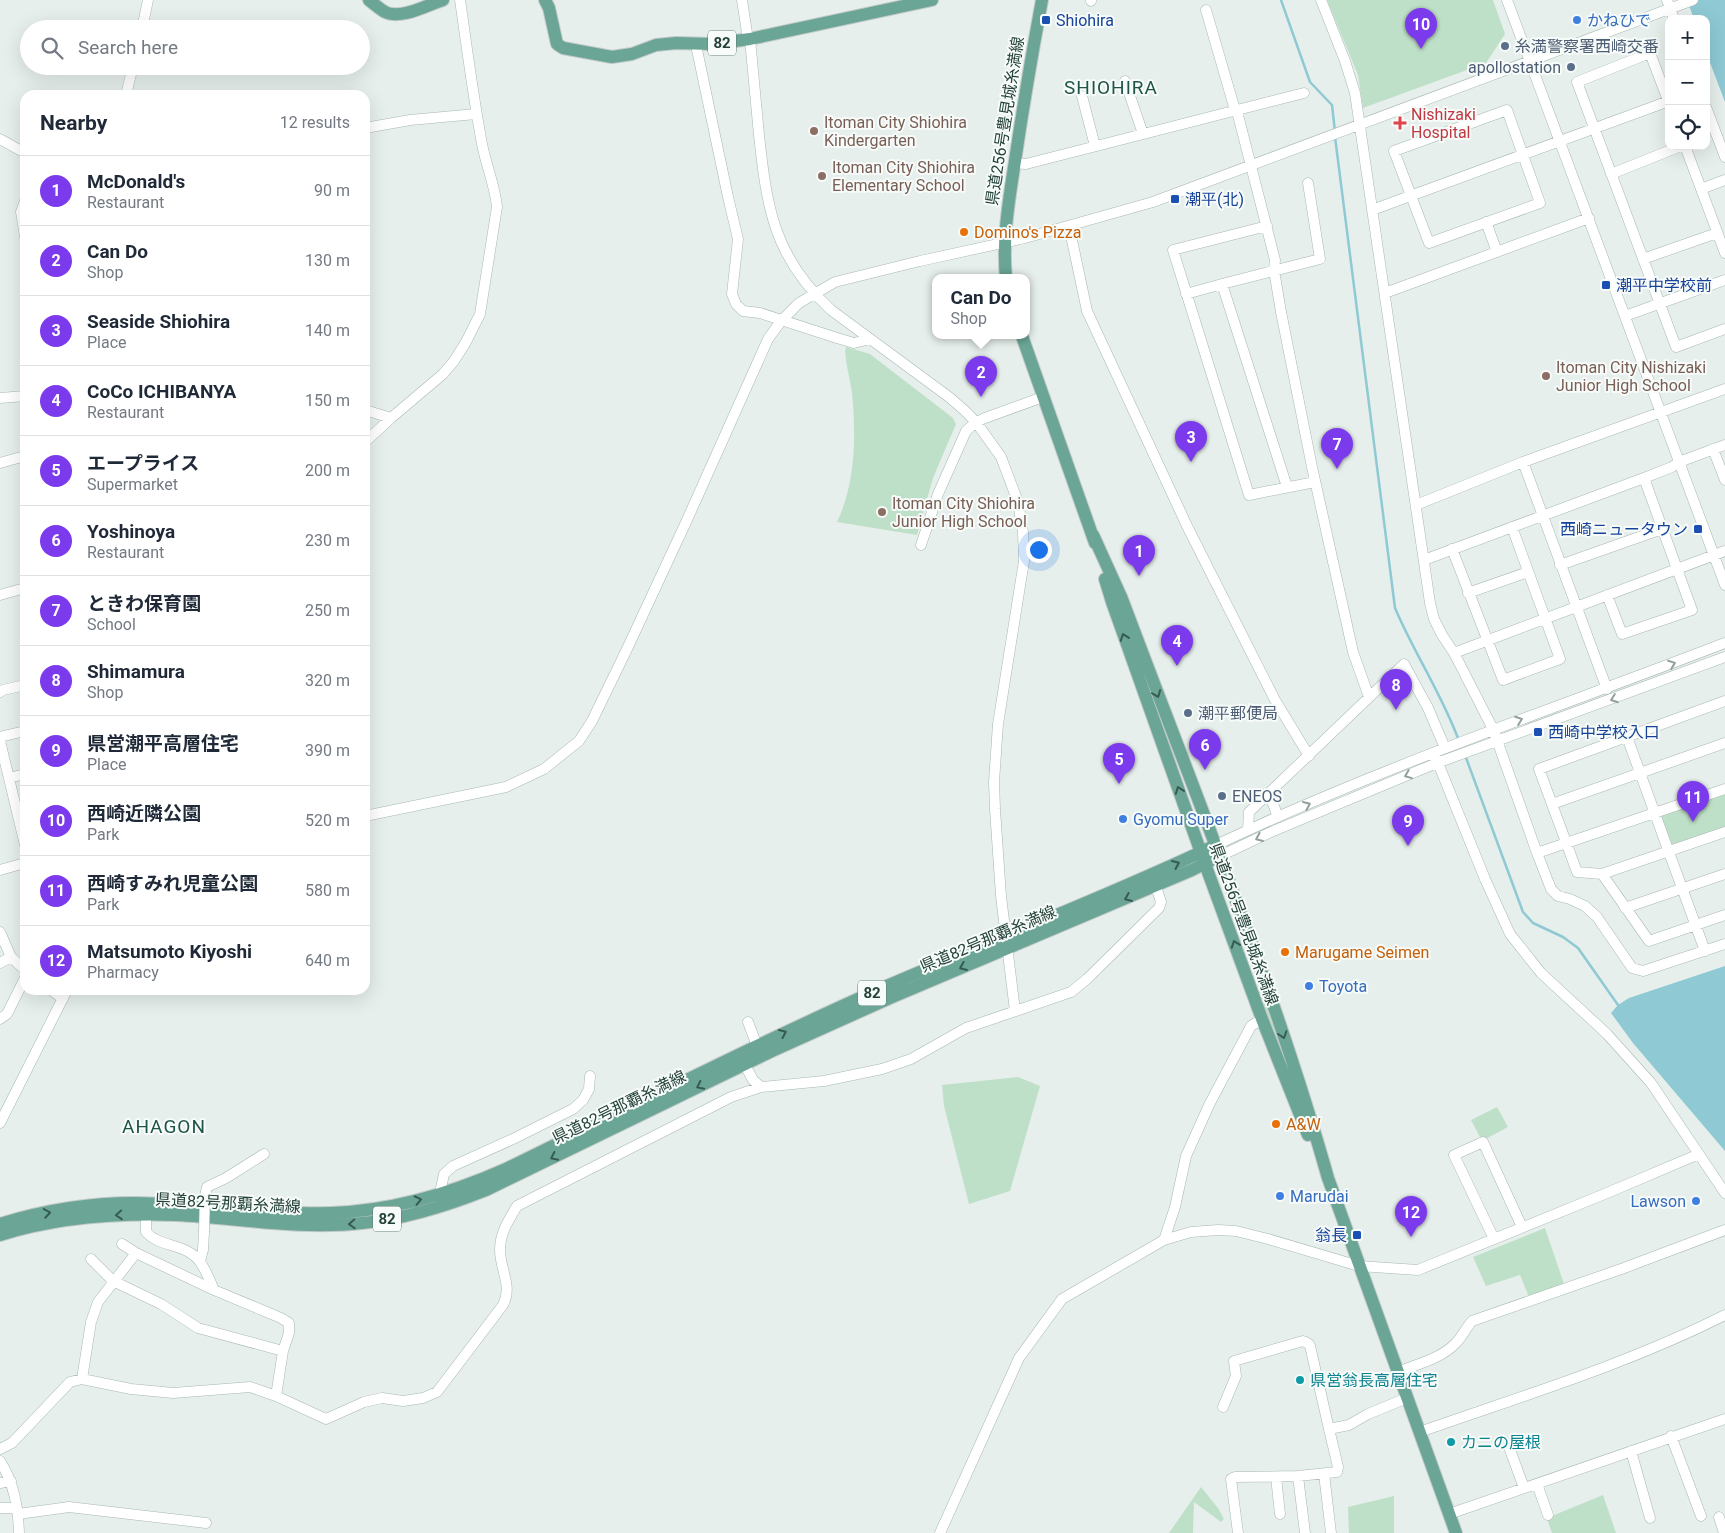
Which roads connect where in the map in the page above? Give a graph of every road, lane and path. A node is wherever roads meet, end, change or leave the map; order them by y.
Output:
1 (148, 0) edge
2 (369, 0) edge
3 (443, 0) edge
4 (460, 0) edge
5 (545, 0) edge
6 (742, 0) edge
7 (932, 0) edge
8 (1042, 0) edge
9 (1321, 0) edge
10 (1507, 0) edge
11 (1689, 2) edge
12 (1670, 9) edge
13 (1206, 10) dead end
14 (144, 20) edge
15 (750, 40) junction
16 (696, 45) junction
17 (1530, 61) junction
18 (131, 75) edge
19 (1125, 81) dead end
20 (127, 90) edge
21 (1665, 92) edge
22 (1304, 93) dead end
23 (1082, 96) dead end
24 (1665, 103) edge
25 (1236, 110) junction
26 (476, 114) junction
27 (1710, 118) edge
28 (1358, 125) junction
29 (370, 127) edge
30 (1594, 128) junction
31 (1143, 134) junction
32 (0, 139) edge
33 (1560, 141) junction
34 (1095, 146) junction
35 (20, 150) edge
36 (1671, 150) edge
37 (1686, 150) edge
38 (1523, 154) junction
39 (1725, 157) edge
40 (1014, 163) junction
41 (1250, 166) junction
42 (1611, 174) junction
43 (1725, 180) edge
44 (1308, 183) dead end
45 (1701, 189) junction
46 (1411, 195) junction
47 (1372, 210) junction
48 (1589, 218) junction
49 (1486, 222) junction
50 (1069, 226) junction
51 (1267, 226) junction
52 (1717, 233) junction
53 (1004, 242) junction
54 (1496, 252) junction
55 (1725, 253) edge
56 (1643, 259) junction
57 (1274, 270) junction
58 (1006, 274) edge
59 (1725, 280) edge
60 (1222, 284) junction
61 (1385, 293) junction
62 (813, 294) junction
63 (1186, 294) junction
64 (1660, 303) junction
65 (1625, 316) junction
66 (781, 321) junction
67 (1725, 329) edge
68 (870, 339) junction
69 (1023, 339) edge
70 (1725, 389) edge
71 (20, 396) edge
72 (0, 398) edge
73 (1043, 398) junction
74 (370, 412) edge
75 (1661, 412) junction
76 (391, 418) junction
77 (976, 422) junction
78 (370, 437) edge
79 (1725, 445) edge
80 (1713, 449) junction
81 (20, 457) edge
82 (1523, 462) junction
83 (1679, 462) junction
84 (0, 463) edge
85 (1644, 478) junction
86 (1725, 480) edge
87 (1315, 482) junction
88 (1287, 487) junction
89 (1416, 505) junction
90 (1543, 515) junction
91 (1512, 527) junction
92 (1662, 529) junction
93 (1093, 535) junction
94 (921, 545) dead end
95 (1452, 549) junction
96 (1725, 551) edge
97 (1714, 555) junction
98 (1424, 560) junction
99 (1560, 565) junction
100 (1677, 569) junction
101 (1528, 572) junction
102 (1725, 585) edge
103 (20, 589) edge
104 (1468, 593) junction
105 (0, 595) edge
106 (1607, 595) junction
107 (1576, 607) junction
108 (1545, 618) junction
109 (1487, 640) junction
110 (1725, 644) edge
111 (1454, 653) junction
112 (1725, 658) edge
113 (20, 686) edge
114 (1606, 689) junction
115 (0, 692) edge
116 (1368, 697) junction
117 (1725, 701) edge
118 (1494, 729) junction
119 (20, 732) edge
120 (0, 736) edge
121 (1627, 737) junction
122 (0, 741) edge
123 (1498, 741) junction
124 (1725, 743) edge
125 (1448, 747) junction
126 (1, 752) edge
127 (1434, 753) junction
128 (1309, 756) junction
129 (1438, 763) junction
130 (1640, 773) junction
131 (20, 775) edge
132 (9, 778) junction
133 (1725, 789) edge
134 (1269, 793) junction
135 (1552, 804) junction
136 (20, 813) edge
137 (1655, 813) junction
138 (370, 815) edge
139 (1278, 817) junction
140 (1248, 830) junction
141 (1725, 832) edge
142 (1566, 843) junction
143 (1216, 851) junction
144 (1669, 851) junction
145 (1537, 853) junction
146 (1202, 858) junction
147 (20, 864) edge
148 (0, 870) edge
149 (1602, 874) junction
150 (1725, 874) edge
151 (1154, 880) junction
152 (1682, 888) junction
153 (1625, 908) junction
154 (1725, 915) edge
155 (1696, 925) junction
156 (0, 932) edge
157 (1007, 942) junction
158 (1725, 944) edge
159 (1706, 951) junction
160 (11, 957) junction
161 (0, 963) edge
162 (20, 965) edge
163 (20, 988) edge
164 (64, 995) edge
165 (1015, 1011) junction
166 (0, 1019) edge
167 (1262, 1020) junction
168 (748, 1022) dead end
169 (759, 1051) junction
170 (741, 1060) junction
171 (590, 1076) dead end
172 (761, 1087) junction
173 (0, 1123) edge
174 (264, 1154) dead end
175 (1699, 1154) junction
176 (1328, 1178) junction
177 (1725, 1193) edge
178 (446, 1199) junction
179 (146, 1215) junction
180 (0, 1224) edge
181 (1522, 1227) junction
182 (1725, 1230) edge
183 (0, 1235) edge
184 (1494, 1239) junction
185 (1164, 1240) junction
186 (122, 1244) dead end
187 (136, 1253) junction
188 (91, 1259) dead end
189 (200, 1261) junction
190 (1359, 1266) junction
191 (113, 1281) junction
192 (214, 1290) junction
193 (1725, 1315) edge
194 (283, 1351) junction
195 (1398, 1372) junction
196 (82, 1379) junction
197 (276, 1396) junction
198 (1407, 1398) junction
199 (1223, 1407) dead end
200 (1725, 1419) edge
201 (1330, 1429) junction
202 (1420, 1432) junction
203 (1671, 1436) junction
204 (1509, 1447) dead end
205 (0, 1449) edge
206 (1631, 1451) junction
207 (0, 1461) edge
208 (1324, 1474) junction
209 (1298, 1476) junction
210 (1276, 1477) junction
211 (11, 1480) junction
212 (0, 1483) edge
213 (1536, 1484) junction
214 (1524, 1488) junction
215 (0, 1508) edge
216 (17, 1511) junction
217 (1280, 1514) dead end
218 (1449, 1514) junction
219 (1548, 1515) dead end
220 (1701, 1516) dead end
221 (1718, 1517) dead end
222 (1650, 1518) dead end
223 (206, 1523) dead end
224 (19, 1533) edge
225 (940, 1533) edge
226 (1238, 1533) edge
227 (1305, 1533) edge
228 (1331, 1533) edge
229 (1456, 1533) edge
230 (1724, 1533) edge

1 - 14 street
2 - 3 main road
4 - 26 street
5 - 16 main road, 82
6 - 15 street
7 - 15 main road, 82
8 - 40 main road, 県道256号豊見城糸満線
9 - 28 street
10 - 17 street
11 - 12 street
12 - 17 street
13 - 25 street
15 - 16 main road, 82
15 - 62 street
16 - 66 street
17 - 28 street
17 - 33 street
18 - 20 street
19 - 31 street
21 - 30 street
22 - 25 street
23 - 34 street
24 - 30 street
25 - 31 street
25 - 41 street
26 - 29 street
26 - 76 street
27 - 39 street
28 - 41 street
28 - 47 street
30 - 33 street
30 - 42 street
31 - 34 street
32 - 35 street
33 - 38 street
33 - 48 street
34 - 40 street
36 - 42 street
37 - 45 street
38 - 46 street
38 - 46 street
38 - 49 street
40 - 53 main road, 県道256号豊見城糸満線
41 - 50 street
41 - 51 street
42 - 56 street
43 - 45 street
44 - 57 street
45 - 52 street
46 - 47 street
46 - 49 street
47 - 61 street
48 - 54 street
48 - 65 street
49 - 54 street
50 - 53 street
50 - 128 street
51 - 57 street
51 - 63 street
52 - 55 street
52 - 56 street
53 - 58 main road, 県道256号豊見城糸満線
53 - 62 street
54 - 61 street
56 - 64 street
57 - 60 street
57 - 87 street
59 - 64 street
60 - 63 street
60 - 88 street
61 - 89 street
62 - 66 street
62 - 68 street
63 - 88 street
64 - 65 street
64 - 67 street
65 - 75 street
66 - 68 street
66 - 138 street
68 - 77 street
69 - 73 main road, 県道256号豊見城糸満線
70 - 75 street
71 - 72 street
73 - 77 street
73 - 93 main road, 県道256号豊見城糸満線
74 - 76 street
75 - 82 street
75 - 83 street
76 - 78 street
77 - 94 street
77 - 157 street
79 - 80 street
80 - 83 street
80 - 86 street
81 - 84 street
82 - 89 street
82 - 90 street
83 - 85 street
83 - 97 street
85 - 90 street
85 - 92 street
87 - 88 street
87 - 116 street
89 - 98 street
90 - 91 street
90 - 99 street
91 - 95 street
91 - 101 street
92 - 99 street
92 - 100 street
93 -> 143 main road, 県道256号豊見城糸満線
146 -> 93 main road, 県道256号豊見城糸満線
95 - 98 street
95 - 104 street
96 - 97 street
97 - 100 street
97 - 102 street
98 - 111 street
99 - 107 street
100 - 106 street
100 - 106 street
101 - 104 street
101 - 108 street
103 - 105 street
104 - 109 street
106 - 107 street
107 - 108 street
107 - 114 street
108 - 109 street
108 - 109 street
109 - 111 street
114 -> 110 street
111 - 118 street
112 -> 123 street
113 - 115 street
118 -> 114 street
116 - 125 street
116 - 128 street
117 - 121 street
118 - 123 street
118 - 125 street
119 - 120 street
121 - 130 street
121 - 135 street
122 - 126 street
123 - 129 street
123 - 145 street
124 - 130 street
125 - 127 street
126 - 132 street
127 - 129 street
139 -> 127 street
128 - 134 street
129 -> 143 street
129 - 175 street
130 - 135 street
130 - 137 street
131 - 132 street
132 - 136 street
133 - 137 street
134 - 139 street
134 - 140 street
135 - 142 street
137 - 142 street
137 - 144 street
139 - 140 street
140 - 143 street
141 - 144 street
142 - 145 street
142 - 149 street
143 - 146 main road, 県道82号那覇糸満線 / 82
143 -> 176 main road, 県道256号豊見城糸満線
144 - 149 street
144 - 152 street
145 - 159 street
146 - 151 main road, 県道82号那覇糸満線 / 82
167 -> 146 main road, 県道256号豊見城糸満線
147 - 148 street
149 - 153 street
150 - 152 street
151 - 157 main road, 県道82号那覇糸満線 / 82
151 - 165 street
152 - 153 street
152 - 155 street
153 - 155 street
154 - 155 street
155 - 159 street
156 - 160 street
157 - 165 street
157 - 169 main road, 県道82号那覇糸満線 / 82
158 - 159 street
160 - 161 street
160 - 162 street
163 - 166 street
164 - 173 street
165 - 172 street
167 - 176 main road, 県道256号豊見城糸満線
167 - 185 street
168 - 169 street
169 - 170 main road, 県道82号那覇糸満線 / 82
170 - 172 street
170 - 178 main road, 県道82号那覇糸満線 / 82
171 - 178 street
172 - 197 street
174 - 189 street, bridge
175 - 177 street
175 - 181 street
176 - 190 main road, 県道256号豊見城糸満線
178 -> 179 main road, 県道82号那覇糸満線 / 82
180 -> 178 main road, 県道82号那覇糸満線 / 82
179 -> 183 main road, 県道82号那覇糸満線 / 82
179 - 189 street
181 - 184 street
181 - 184 street
182 - 195 street
184 - 190 street
185 - 190 street
185 - 225 street
186 - 187 street
187 - 191 street
187 - 192 street
188 - 191 street
189 - 192 street
190 - 195 main road, 県道256号豊見城糸満線
191 - 194 street
191 - 196 street
192 - 194 street
193 - 202 street
194 - 197 street
195 - 198 main road, 県道256号豊見城糸満線
196 - 197 street
196 - 205 street
198 - 201 street
198 - 202 main road, 県道256号豊見城糸満線
199 - 201 street
200 - 203 street
201 - 208 street
202 - 218 main road, 県道256号豊見城糸満線
203 - 206 street
203 - 220 street
204 - 214 street
206 - 213 street
206 - 222 street
207 - 211 street
208 - 209 street
208 - 228 street
209 - 210 street
209 - 227 street
210 - 217 street
210 - 226 street
211 - 212 street
211 - 216 street
213 - 214 street
213 - 219 street
214 - 218 street
215 - 216 street
216 - 223 street
216 - 224 street
218 - 229 main road, 県道256号豊見城糸満線
221 - 230 street

